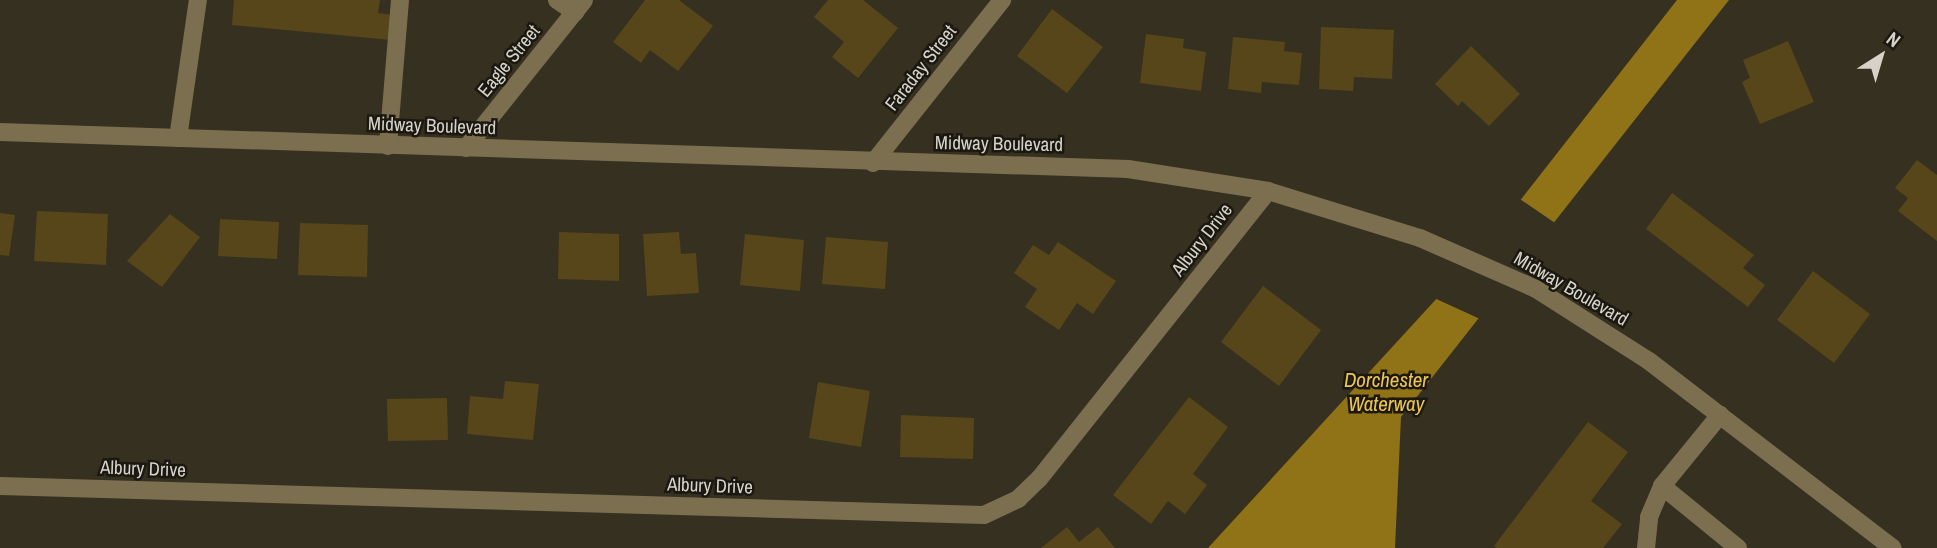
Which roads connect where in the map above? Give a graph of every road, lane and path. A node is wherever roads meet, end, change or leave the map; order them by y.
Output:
1 (198, 0) edge
2 (400, 0) edge
3 (557, 0) edge
4 (1002, 0) edge
5 (579, 6) edge
6 (0, 132) edge
7 (178, 138) junction
8 (388, 146) junction
9 (466, 148) junction
10 (873, 163) junction
11 (1268, 191) junction
12 (1720, 415) junction
13 (0, 486) edge
14 (1662, 486) junction
15 (1646, 548) edge
16 (1738, 548) edge
17 (1893, 548) edge

1 - 7 street
2 - 8 street
3 - 5 street
4 - 10 street, Faraday Street
5 - 9 street, Eagle Street
6 - 7 street, Midway Boulevard
7 - 8 street, Midway Boulevard
8 - 9 street, Midway Boulevard
9 - 10 street, Midway Boulevard
10 - 11 street, Midway Boulevard
11 - 12 street, Midway Boulevard
11 - 13 street, Albury Drive
12 - 14 street
12 - 17 street, Midway Boulevard
14 - 15 street
14 - 16 street

